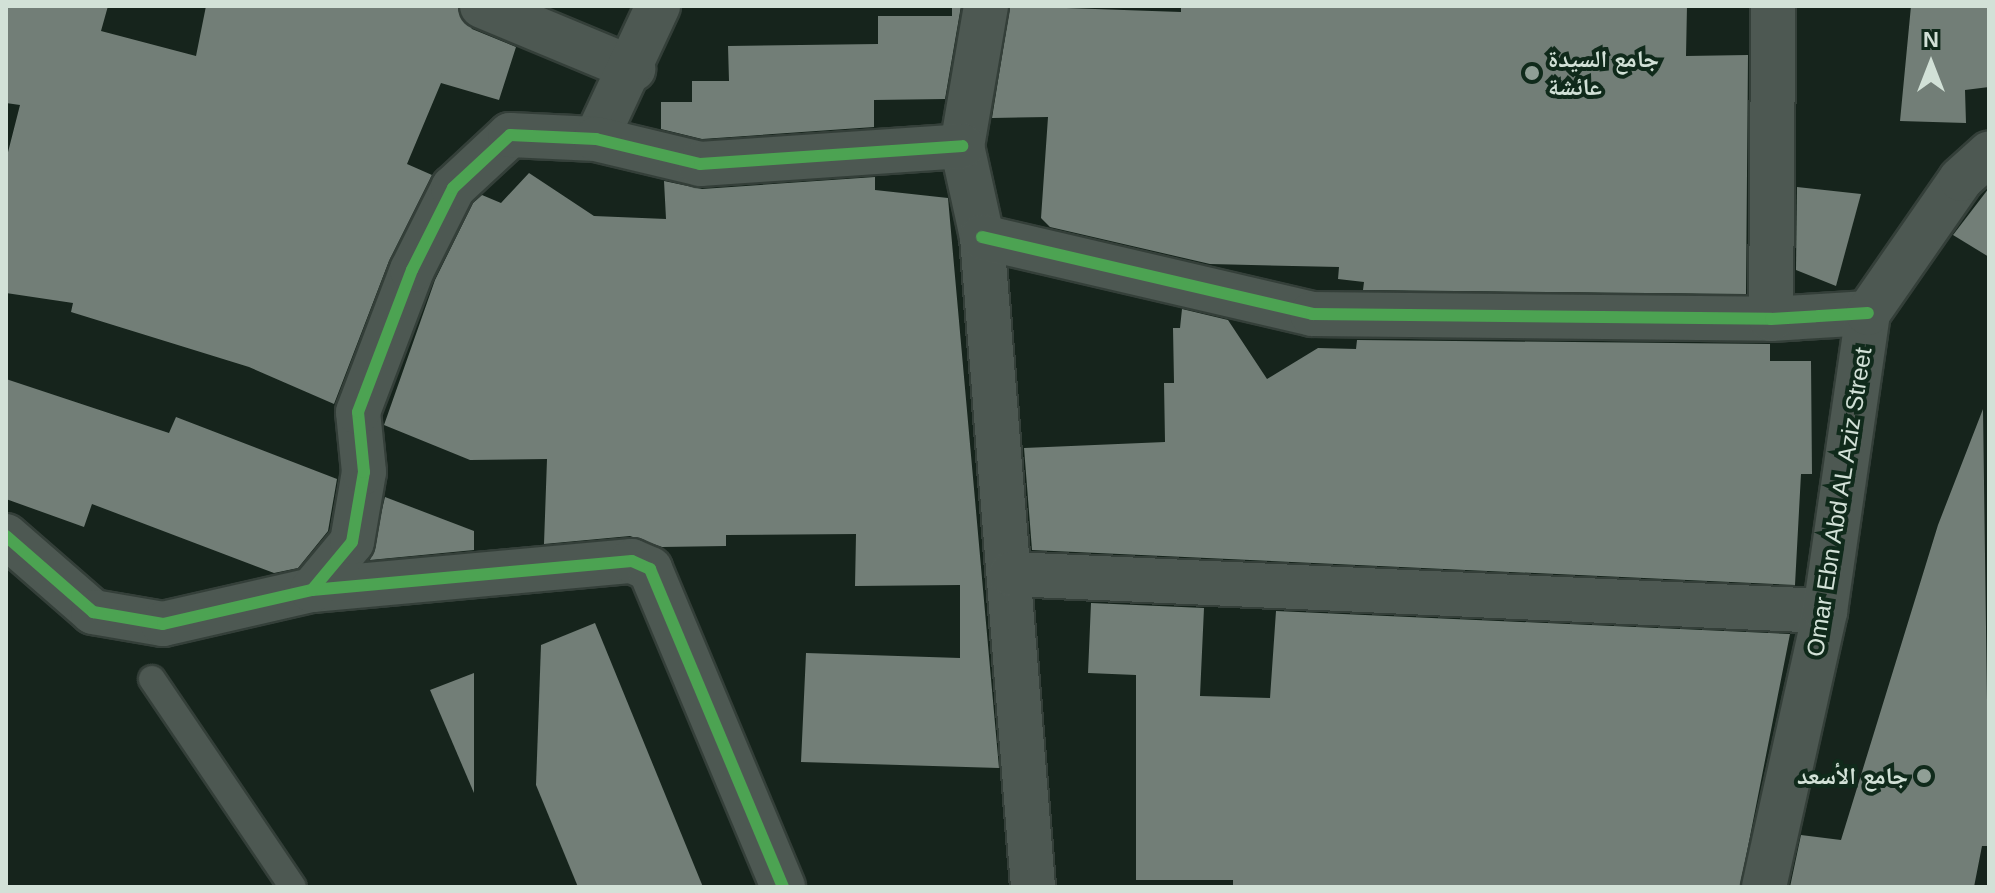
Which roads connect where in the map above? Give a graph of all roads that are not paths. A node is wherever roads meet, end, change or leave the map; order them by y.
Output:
1 (482, 6) edge
2 (658, 6) edge
3 (986, 6) edge
4 (1773, 6) edge
5 (633, 69) junction
6 (596, 139) junction
7 (962, 146) junction
8 (1989, 154) edge
9 (982, 237) junction
10 (1868, 313) junction
11 (1771, 319) junction
12 (6, 536) edge
13 (1011, 574) junction
14 (312, 590) junction
15 (1825, 611) junction
16 (152, 679) dead end
17 (293, 887) edge
18 (783, 887) edge
19 (1033, 887) edge
20 (1764, 887) edge

1 - 5 street
2 - 5 street
3 - 7 street
4 - 11 street
5 - 6 street
6 - 7 street
6 - 14 street
7 - 9 street
8 - 10 street, Omar Ebn Abd AL Aziz Street
9 - 11 street
9 - 13 street
10 - 11 street
10 - 15 street, Omar Ebn Abd AL Aziz Street
12 - 14 street
13 - 15 street
13 - 19 street
14 - 18 street
15 - 20 street, Omar Ebn Abd AL Aziz Street
16 - 17 lane

